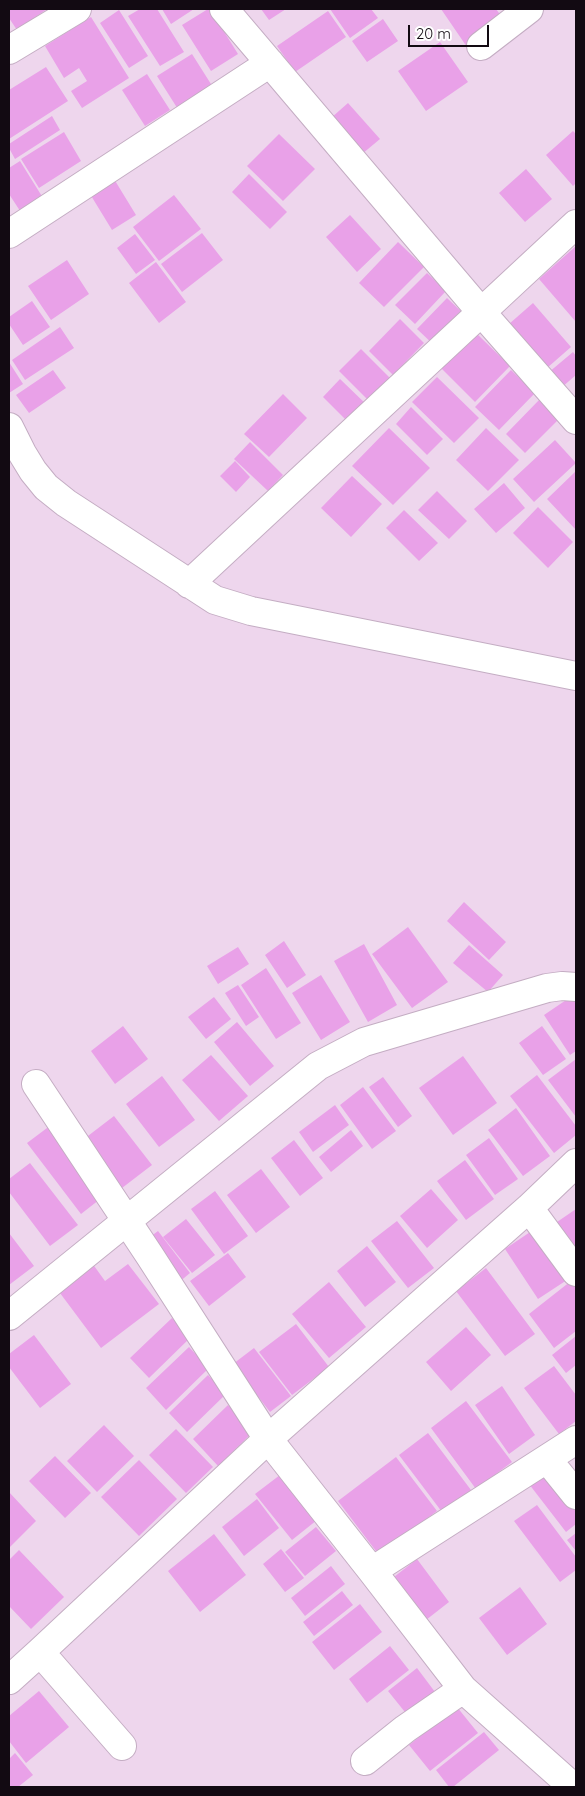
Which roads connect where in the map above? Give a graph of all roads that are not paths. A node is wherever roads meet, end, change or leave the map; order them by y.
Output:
1 (77, 9) edge
2 (224, 9) edge
3 (529, 9) edge
4 (481, 46) dead end
5 (9, 50) edge
6 (270, 63) junction
7 (576, 224) edge
8 (9, 234) edge
9 (482, 313) junction
10 (576, 420) edge
11 (9, 427) edge
12 (189, 584) junction
13 (576, 676) edge
14 (576, 987) edge
15 (36, 1084) dead end
16 (576, 1163) edge
17 (528, 1208) junction
18 (127, 1221) junction
19 (576, 1272) edge
20 (9, 1316) edge
21 (268, 1439) junction
22 (576, 1440) edge
23 (548, 1459) junction
24 (576, 1495) edge
25 (372, 1571) junction
26 (40, 1652) junction
27 (9, 1680) edge
28 (462, 1689) junction
29 (122, 1746) dead end
30 (365, 1761) dead end
31 (573, 1787) edge

1 - 5 street
2 - 6 street
3 - 4 street
6 - 8 street
6 - 9 street
7 - 9 street
9 - 10 street
9 - 12 street
11 - 12 street
12 - 13 street
14 - 18 street
15 - 18 street
16 - 17 street
17 - 19 street
17 - 21 street
18 - 20 street
18 - 21 street
21 - 25 street
21 - 26 street
22 - 23 street
23 - 24 street
23 - 25 street
25 - 28 street
26 - 27 street
26 - 29 street
28 - 30 street
28 - 31 street

